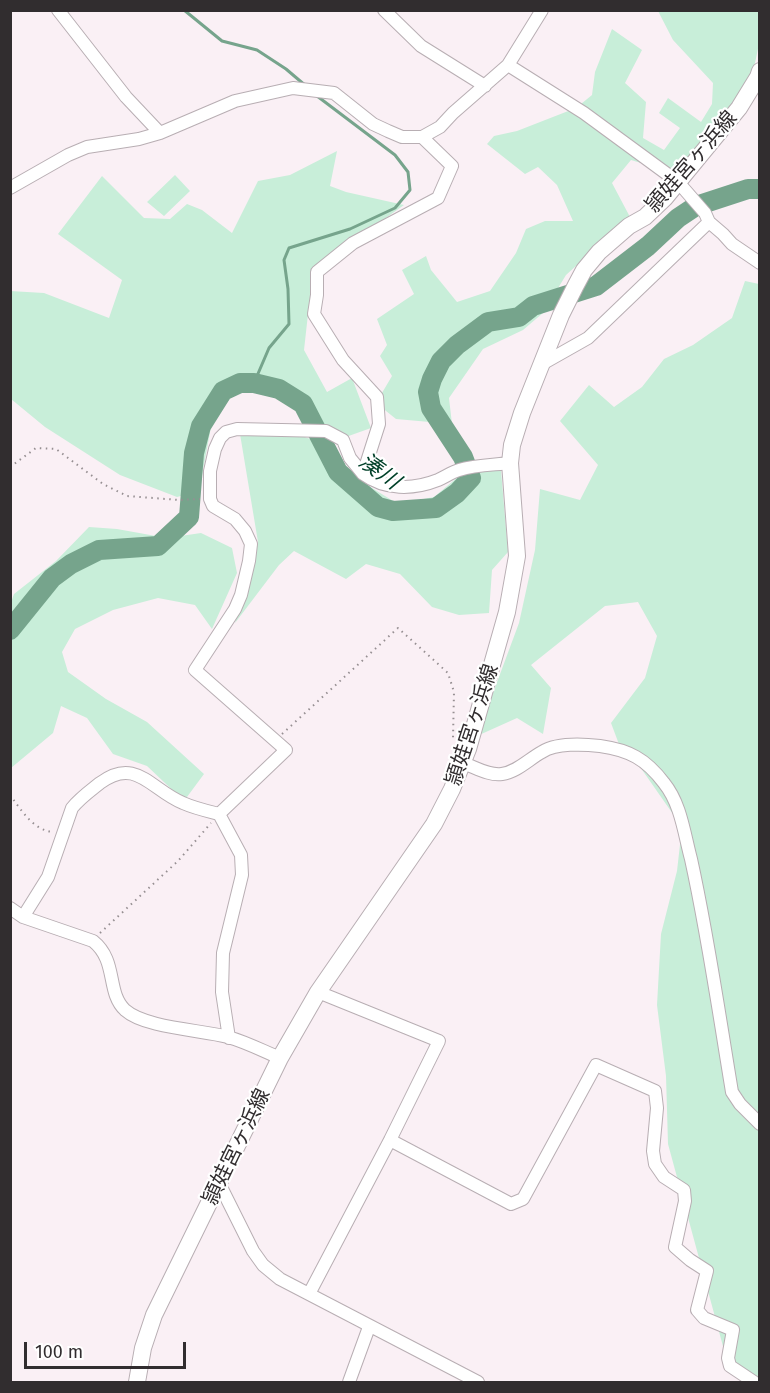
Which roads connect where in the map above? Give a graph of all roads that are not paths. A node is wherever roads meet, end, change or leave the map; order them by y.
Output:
1 (58, 10) edge
2 (384, 10) edge
3 (543, 10) edge
4 (508, 65) junction
5 (759, 71) edge
6 (485, 86) junction
7 (160, 133) junction
8 (422, 137) junction
9 (678, 182) junction
10 (10, 188) edge
11 (707, 217) junction
12 (759, 263) edge
13 (542, 364) junction
14 (510, 463) junction
15 (363, 474) junction
16 (466, 756) junction
17 (219, 814) junction
18 (14, 913) edge
19 (318, 992) junction
20 (230, 1038) junction
21 (280, 1058) junction
22 (759, 1124) edge
23 (390, 1140) junction
24 (219, 1183) junction
25 (309, 1294) junction
26 (369, 1327) junction
27 (136, 1383) edge
28 (349, 1383) edge
29 (478, 1383) edge
30 (754, 1383) edge

1 - 7 street
2 - 6 street
3 - 4 street
4 - 6 street
4 - 9 street
5 - 9 main road, 頴娃宮ヶ浜線
6 - 8 street
7 - 8 street
7 - 10 street
8 - 15 street
9 - 11 street
9 - 13 main road, 頴娃宮ヶ浜線
11 - 12 street
11 - 13 street
13 - 14 main road, 頴娃宮ヶ浜線
14 - 15 street
14 - 16 main road, 頴娃宮ヶ浜線
15 - 17 street
16 - 19 main road, 頴娃宮ヶ浜線
16 - 22 street
17 - 18 street
17 - 20 street
18 - 20 street
19 - 21 main road, 頴娃宮ヶ浜線
19 - 23 street
20 - 21 street
21 - 24 main road, 頴娃宮ヶ浜線
23 - 25 street
23 - 30 street
24 - 25 street
24 - 27 main road, 頴娃宮ヶ浜線
25 - 26 street
26 - 28 street
26 - 29 street

